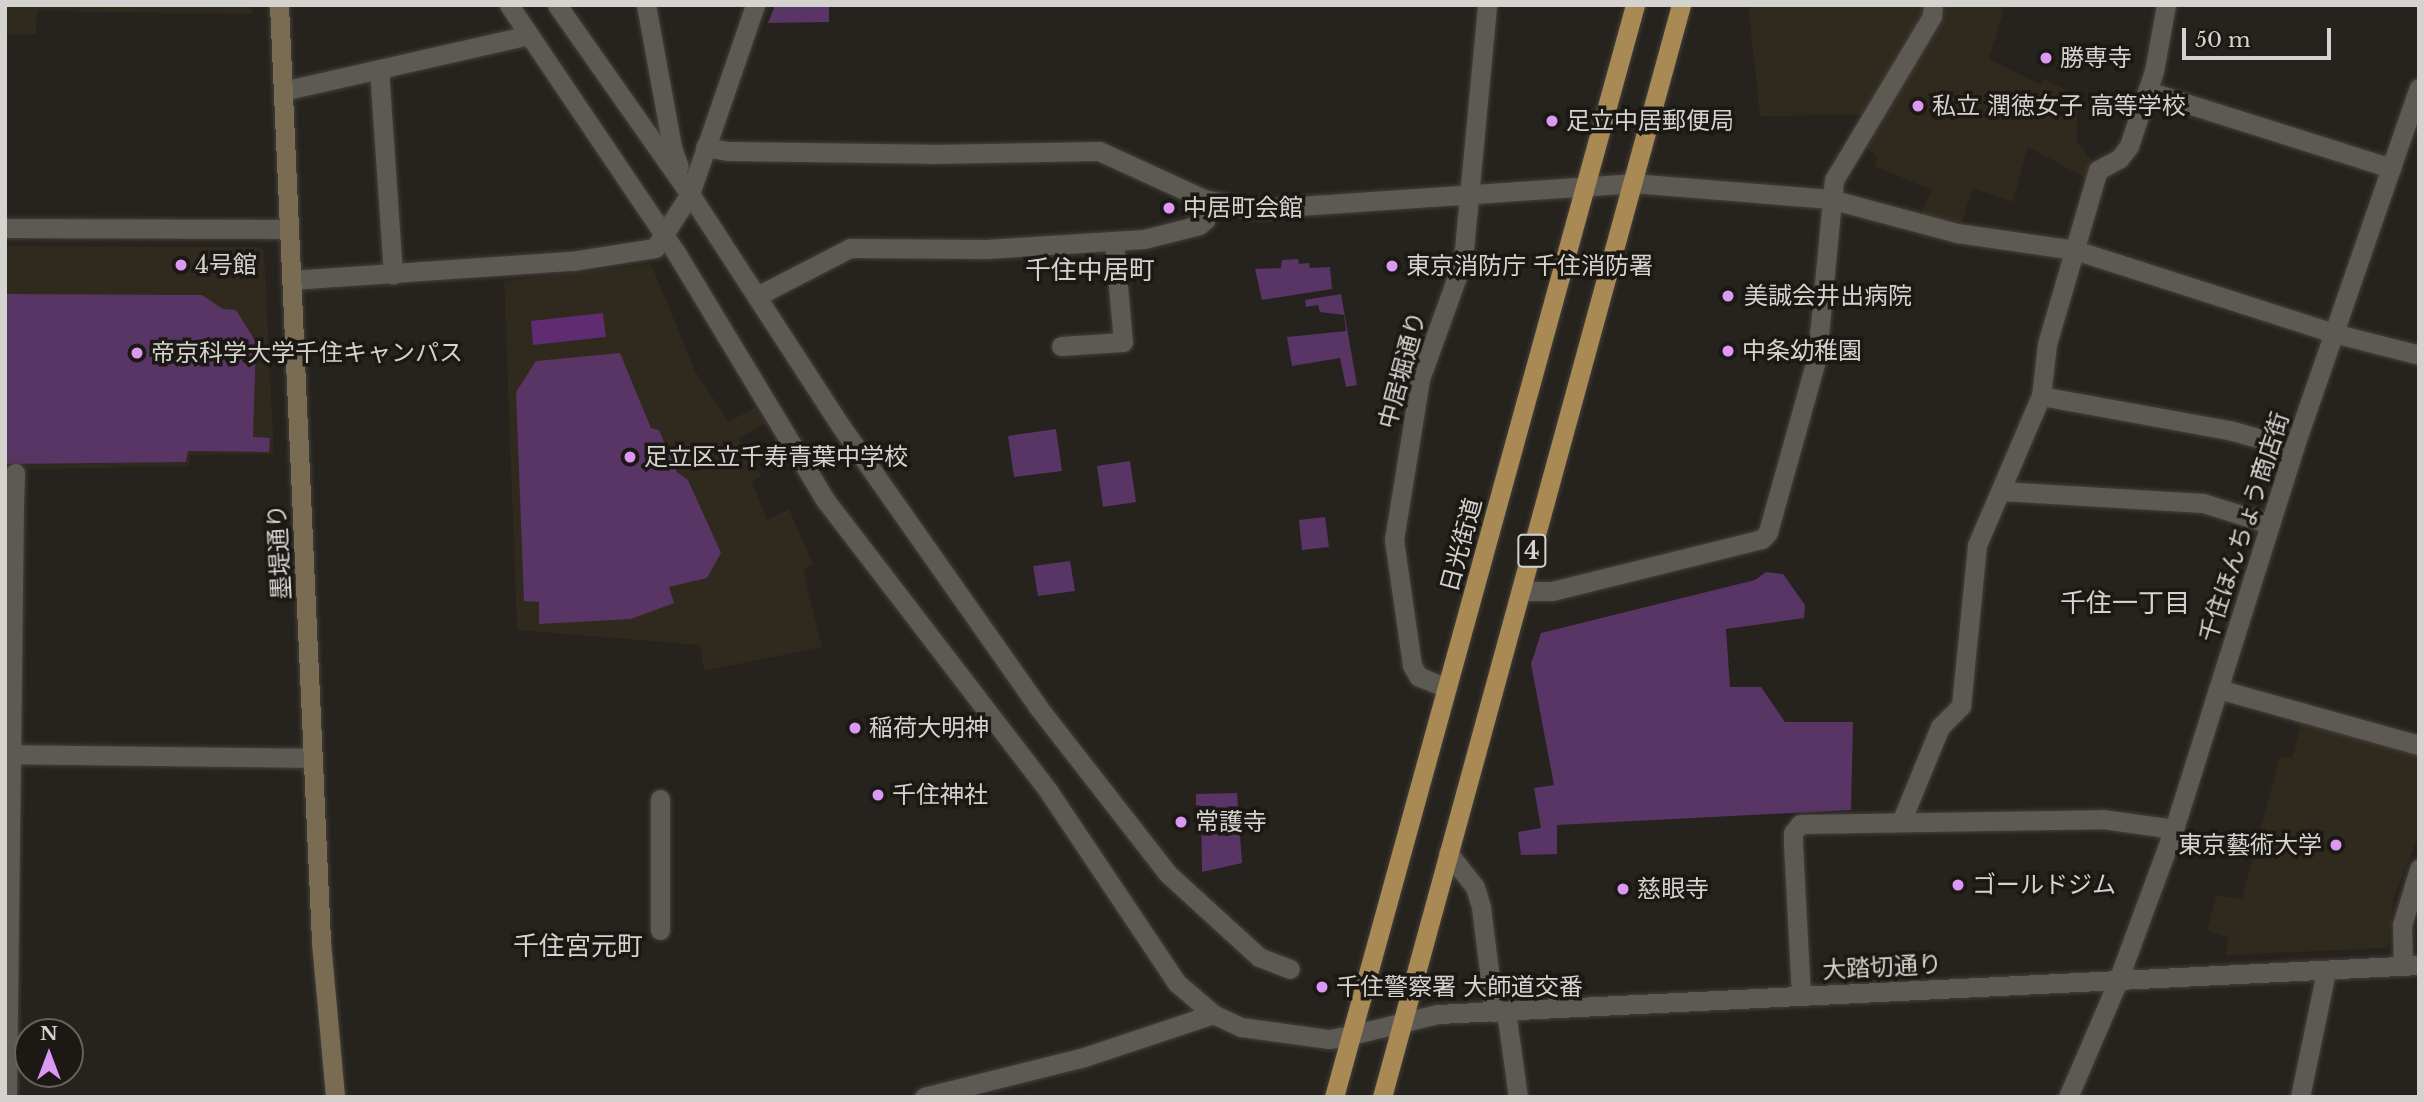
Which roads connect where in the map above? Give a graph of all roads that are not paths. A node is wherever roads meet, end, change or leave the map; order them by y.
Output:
1 (279, 5) edge
2 (509, 5) edge
3 (556, 5) edge
4 (646, 5) edge
5 (755, 5) edge
6 (1487, 5) edge
7 (1635, 5) edge
8 (1681, 5) edge
9 (1933, 5) edge
10 (2166, 5) edge
11 (529, 35) junction
12 (379, 69) junction
13 (2419, 88) edge
14 (283, 91) junction
15 (2147, 91) junction
16 (705, 147) junction
17 (2391, 168) junction
18 (1633, 183) junction
19 (1586, 184) junction
20 (1468, 193) junction
21 (690, 194) junction
22 (1830, 199) junction
23 (1204, 200) junction
24 (5, 228) edge
25 (289, 229) junction
26 (665, 237) junction
27 (1114, 241) junction
28 (2075, 250) junction
29 (393, 275) junction
30 (291, 280) junction
31 (757, 296) junction
32 (2333, 333) junction
33 (1061, 346) dead end
34 (2419, 355) edge
35 (2041, 396) junction
36 (2294, 448) junction
37 (15, 473) dead end
38 (2001, 491) junction
39 (10, 505) edge
40 (2270, 524) junction
41 (1521, 592) junction
42 (1447, 688) junction
43 (2218, 690) junction
44 (2419, 745) edge
45 (8, 754) edge
46 (313, 758) junction
47 (660, 799) dead end
48 (1901, 822) junction
49 (2174, 829) junction
50 (1448, 852) junction
51 (2419, 869) edge
52 (660, 930) dead end
53 (2411, 966) edge
54 (1290, 969) dead end
55 (2326, 971) junction
56 (2117, 983) junction
57 (1801, 996) junction
58 (1500, 1011) junction
59 (1213, 1014) junction
60 (1403, 1020) junction
61 (1350, 1035) junction
62 (6, 1097) edge
63 (335, 1097) edge
64 (924, 1097) edge
65 (1334, 1097) edge
66 (1382, 1097) edge
67 (1518, 1097) edge
68 (2068, 1097) edge
69 (2300, 1097) edge

1 - 14 main road, 墨堤通り
2 - 11 street, 大踏切通り
3 - 21 street
4 - 21 street
5 - 16 street
6 - 20 street, 中居堀通り
7 - 19 highway, 日光街道 / 4
8 - 18 highway, 4
9 - 22 street
10 - 15 street
11 - 12 street
11 - 26 street, 大踏切通り
12 - 14 street
12 - 29 street
13 - 17 street, 千住ほんちょう商店街
14 - 25 main road, 墨堤通り
15 - 17 street
15 - 28 street
16 - 21 street
16 - 23 street
17 - 32 street, 千住ほんちょう商店街
18 - 19 street
18 - 22 street
18 - 41 highway, 4
19 - 20 street
19 - 42 highway, 日光街道 / 4
20 - 23 street
20 - 42 street, 中居堀通り
21 - 26 street
21 - 31 street
22 - 28 street
22 - 41 street
23 - 27 street
24 - 25 street
25 - 30 main road, 墨堤通り
26 - 29 street
26 - 59 street, 大踏切通り
27 - 31 street
27 - 33 street
28 - 32 street
28 - 35 street
29 - 30 street
30 - 46 main road, 墨堤通り
31 - 54 street
32 - 34 street
32 - 36 street, 千住ほんちょう商店街
35 - 36 street
35 - 38 street
36 - 40 street, 千住ほんちょう商店街
37 - 39 street
38 - 40 street
38 - 48 street
39 - 45 street
40 - 43 street, 千住ほんちょう商店街
41 - 50 highway, 4
42 - 61 highway, 日光街道 / 4
43 - 44 street
43 - 49 street, 千住ほんちょう商店街
45 - 46 street
45 - 62 street
46 - 63 main road, 墨堤通り
47 - 52 street
48 - 49 street
48 - 57 street
49 - 56 street, 千住ほんちょう商店街
50 - 58 street
50 - 60 highway, 4
51 - 53 street
53 - 55 street, 大踏切通り
55 - 56 street, 大踏切通り
55 - 69 street
56 - 57 street, 大踏切通り
56 - 68 street, 千住ほんちょう商店街
57 - 58 street, 大踏切通り
58 - 60 street, 大踏切通り
58 - 67 street
59 - 61 street, 大踏切通り
59 - 64 street
60 - 61 street, 大踏切通り
60 - 66 highway, 4
61 - 65 highway, 日光街道 / 4

